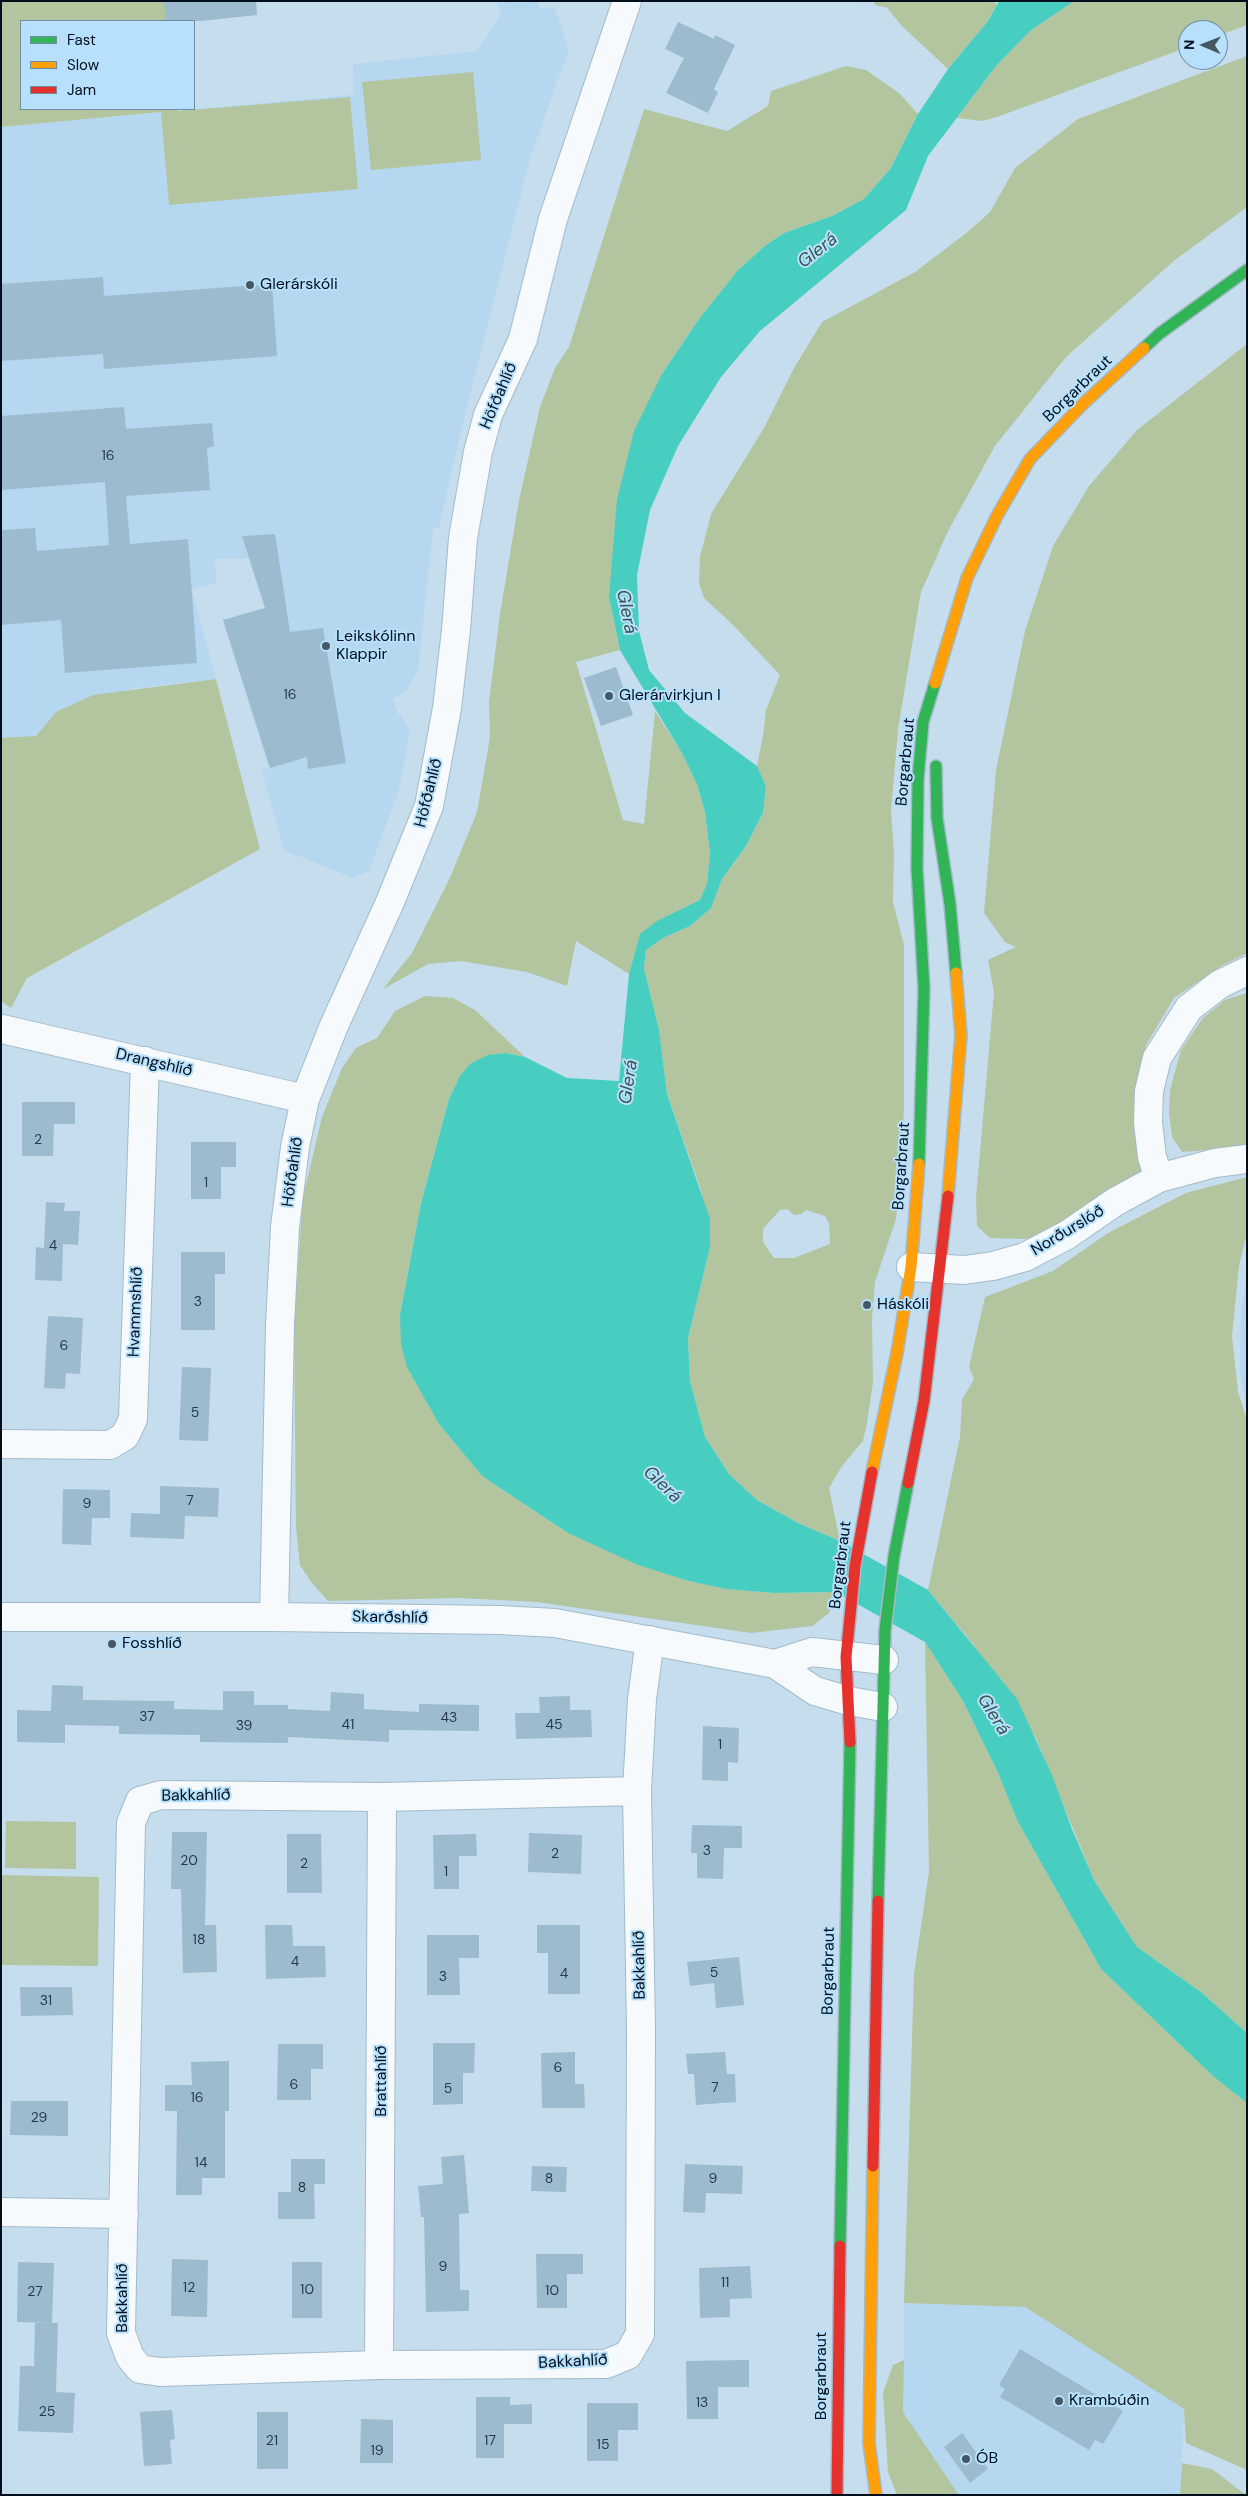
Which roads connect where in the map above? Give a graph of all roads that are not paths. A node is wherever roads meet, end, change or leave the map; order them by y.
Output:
1 (627, 1) edge
2 (1246, 271) edge
3 (946, 648) junction
4 (943, 696) dead end
5 (937, 753) dead end
6 (1247, 971) edge
7 (2, 1029) edge
8 (145, 1061) junction
9 (305, 1098) junction
10 (1247, 1159) edge
11 (1159, 1178) junction
12 (910, 1267) junction
13 (941, 1269) junction
14 (1, 1444) edge
15 (1, 1617) edge
16 (274, 1617) junction
17 (650, 1640) junction
18 (846, 1657) junction
19 (884, 1660) junction
20 (775, 1664) junction
21 (849, 1701) junction
22 (883, 1707) junction
23 (637, 1791) junction
24 (382, 1796) junction
25 (1, 2212) edge
26 (124, 2214) junction
27 (379, 2365) junction
28 (837, 2495) edge
29 (876, 2495) edge

1 - 9 street, Höfðahlíð
2 - 3 street, Borgarbraut
3 - 4 street, Borgarbraut
3 - 12 street, Borgarbraut
5 - 13 street, Borgarbraut
6 - 11 street
7 - 8 street, Drangshlíð
8 - 9 street, Drangshlíð
8 - 14 street, Hvammshlíð
9 - 16 street, Höfðahlíð
10 - 11 street, Norðurslóð
11 - 13 street, Norðurslóð
12 - 13 street, Norðurslóð
12 - 18 street, Borgarbraut
13 - 19 street, Borgarbraut
15 - 16 street, Skarðshlíð
16 - 17 street, Skarðshlíð
17 - 20 street, Skarðshlíð
17 - 23 street, Bakkahlíð
18 - 19 street, Skarðshlíð
18 - 20 street, Skarðshlíð
18 - 21 street, Borgarbraut
19 - 22 street, Borgarbraut
20 - 21 street, Skarðshlíð
21 - 22 street, Skarðshlíð
21 - 28 street, Borgarbraut
22 - 29 street, Borgarbraut
23 - 24 street, Bakkahlíð
23 - 27 street, Bakkahlíð
24 - 26 street, Bakkahlíð
24 - 27 street, Brattahlíð
25 - 26 street
26 - 27 street, Bakkahlíð

